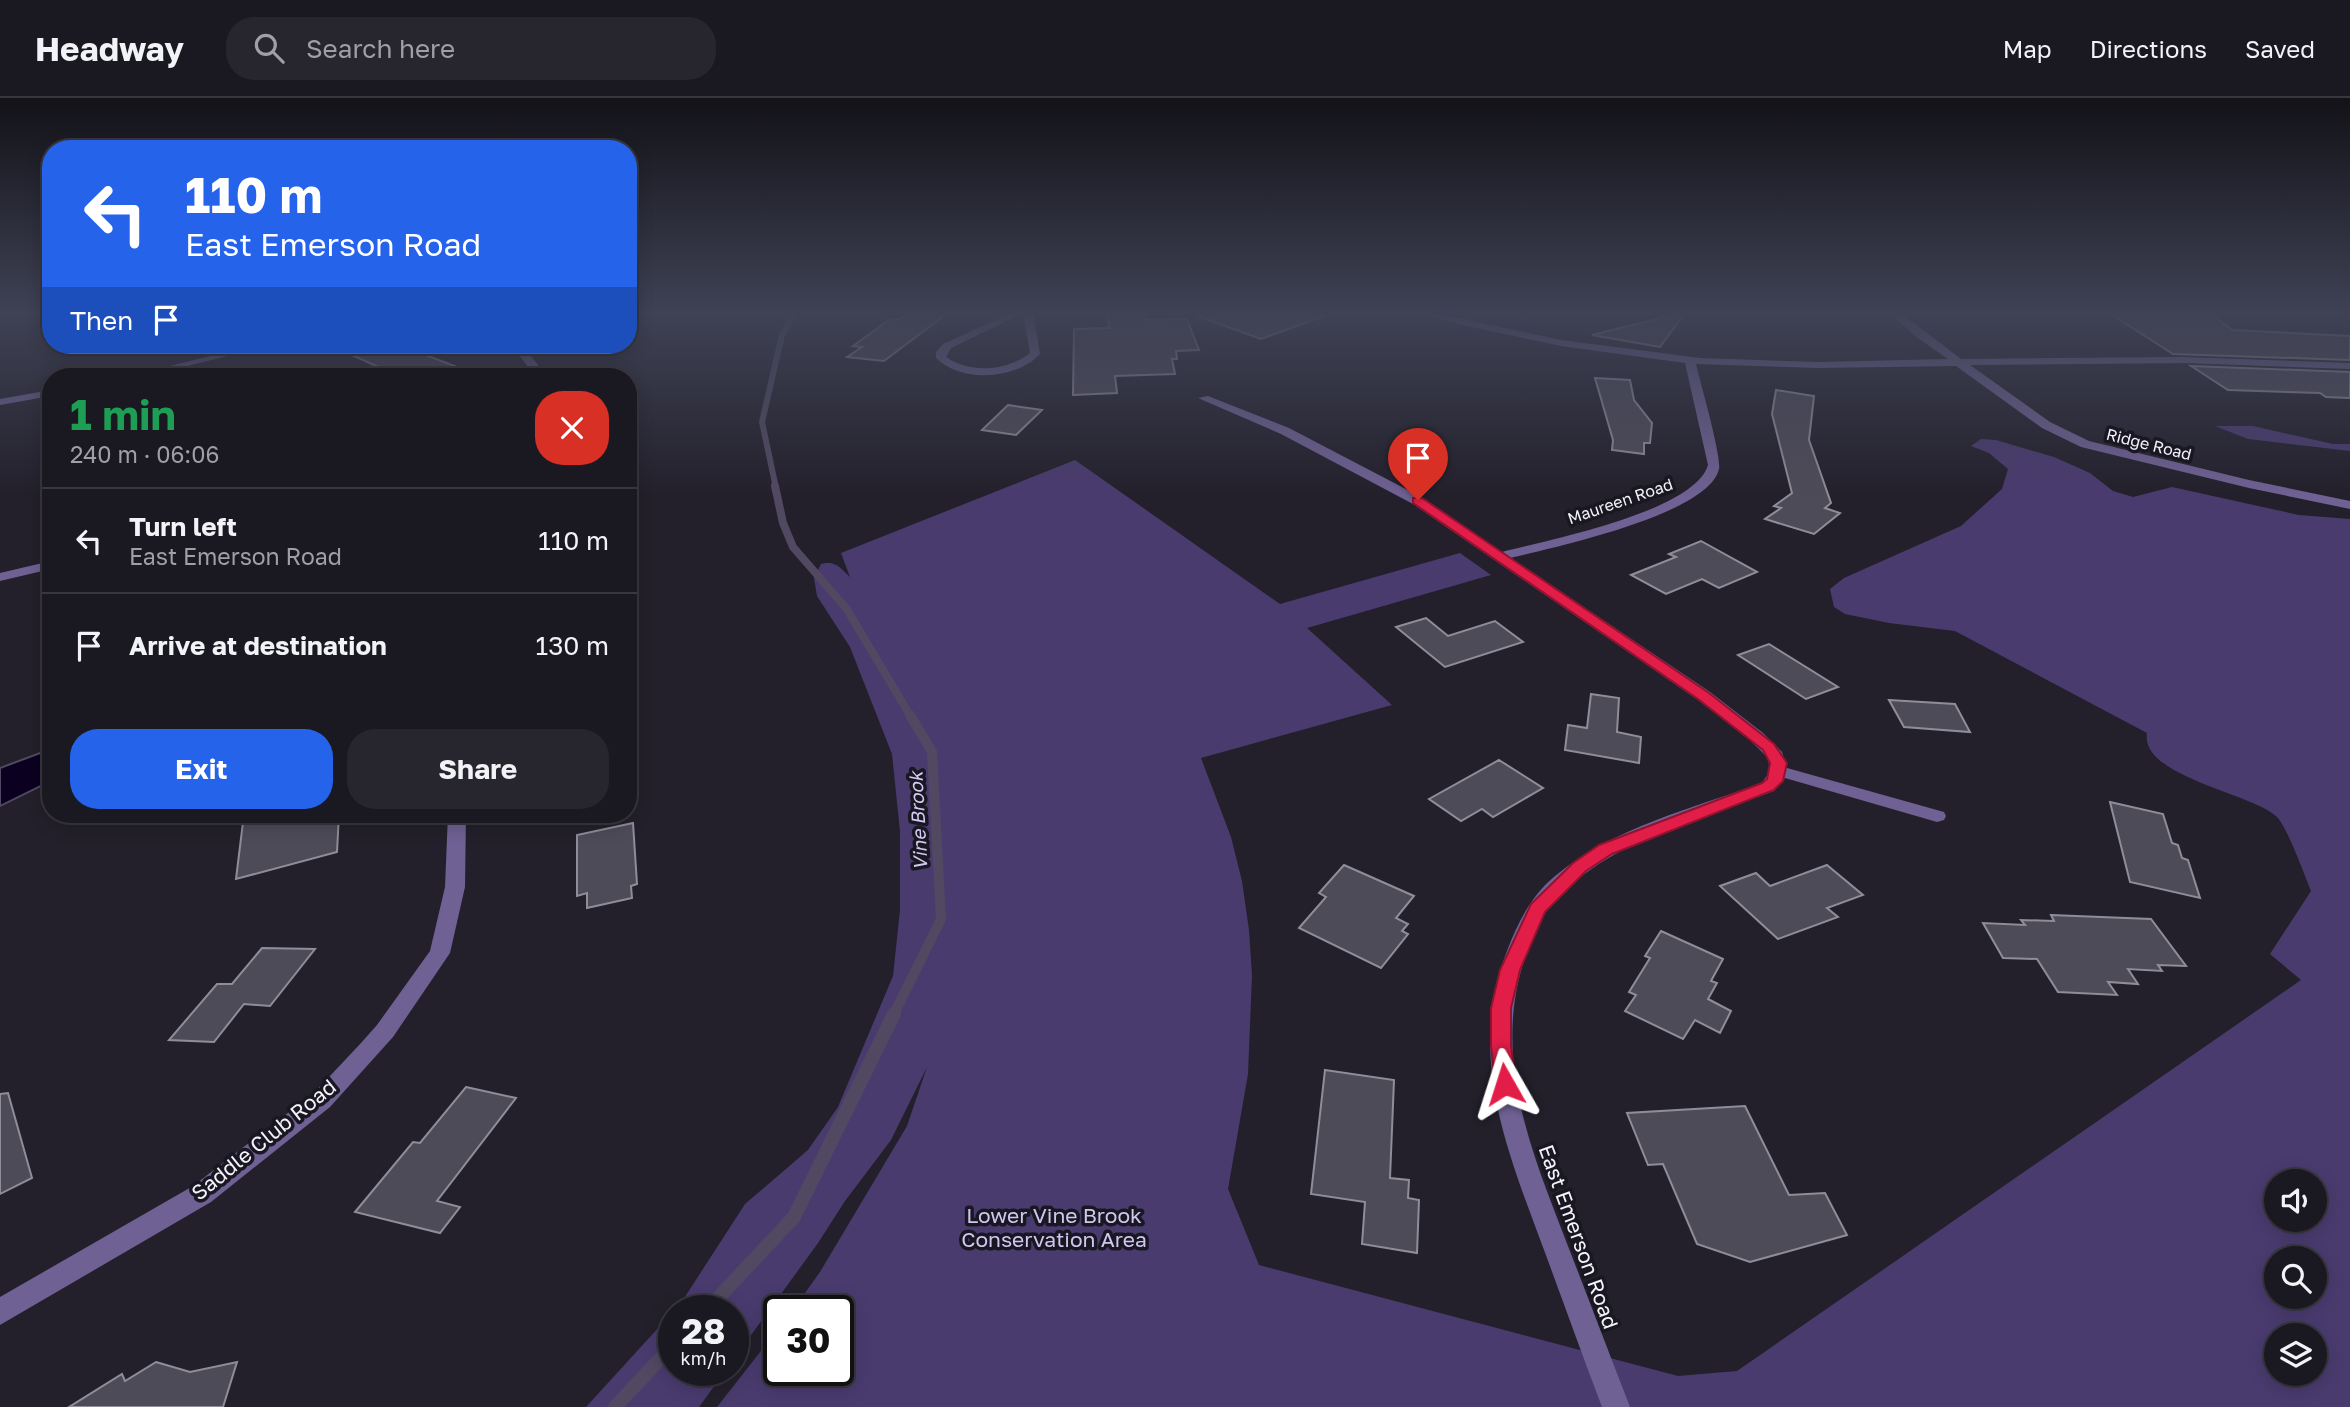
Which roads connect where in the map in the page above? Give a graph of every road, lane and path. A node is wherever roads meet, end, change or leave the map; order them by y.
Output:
1 (1693, 374) edge
2 (1978, 374) edge
3 (42, 395) edge
4 (1204, 398) dead end
5 (0, 402) edge
6 (2350, 505) edge
7 (1500, 557) junction
8 (42, 567) edge
9 (0, 577) edge
10 (1779, 771) junction
11 (1937, 816) dead end
12 (457, 823) edge
13 (0, 1312) edge
14 (1616, 1407) edge

1 - 7 street, Maureen Road
2 - 6 street, Ridge Road
3 - 5 street
4 - 7 street
7 - 10 street
8 - 9 street
10 - 11 street
10 - 14 street, East Emerson Road
12 - 13 street, Saddle Club Road

